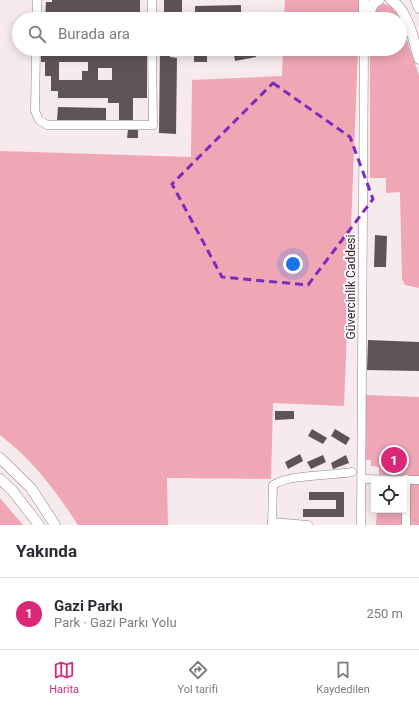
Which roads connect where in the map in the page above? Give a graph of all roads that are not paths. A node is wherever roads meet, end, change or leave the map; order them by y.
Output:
1 (37, 0) edge
2 (152, 0) edge
3 (364, 0) edge
4 (380, 0) edge
5 (416, 0) edge
6 (396, 2) edge
7 (419, 8) edge
8 (37, 12) edge
9 (152, 12) edge
10 (365, 12) edge
11 (369, 12) edge
12 (402, 12) edge
13 (407, 22) edge
14 (412, 31) junction
15 (419, 49) edge
16 (36, 56) edge
17 (152, 56) edge
18 (364, 56) edge
19 (419, 59) edge
20 (0, 458) edge
21 (352, 472) dead end
22 (0, 479) edge
23 (362, 479) junction
24 (371, 479) edge
25 (407, 479) edge
26 (419, 480) edge
27 (406, 513) edge
28 (272, 523) edge
29 (39, 525) edge
30 (55, 525) edge
31 (308, 525) edge
32 (361, 525) edge
33 (406, 525) edge

1 - 8 street
2 - 9 street
3 - 10 main road
4 - 11 main road
5 - 7 main road
6 - 12 main road
13 - 14 main road
14 - 15 main road
14 - 19 main road
16 - 17 street
18 - 23 street, Güvercinlik Caddesi
20 - 30 main road
21 - 28 street
22 - 29 main road
23 - 24 street
23 - 32 street, Güvercinlik Caddesi
25 - 26 street
27 - 33 street
28 - 31 street

